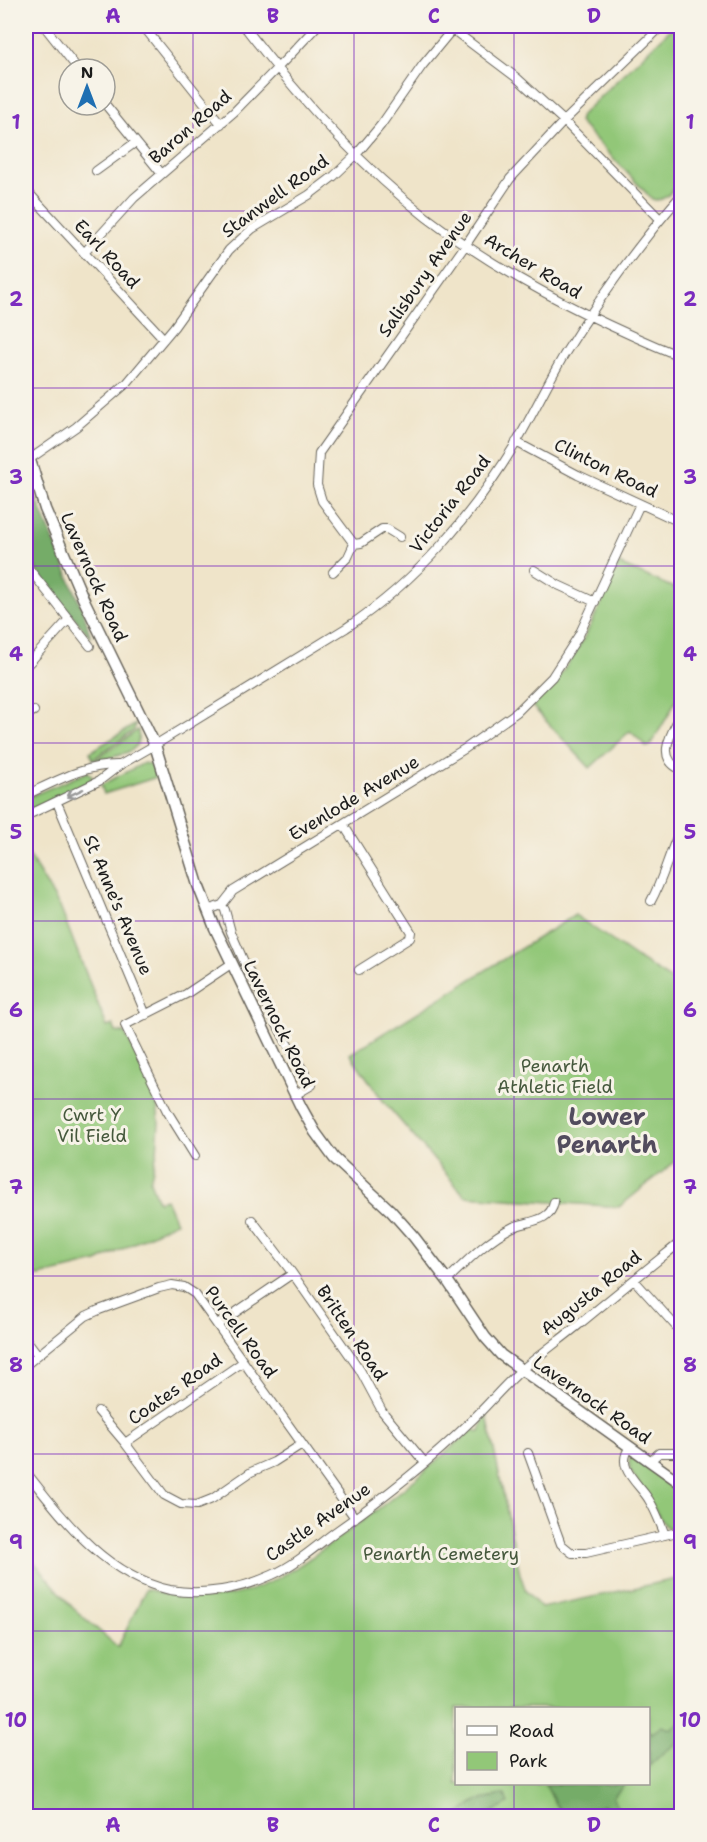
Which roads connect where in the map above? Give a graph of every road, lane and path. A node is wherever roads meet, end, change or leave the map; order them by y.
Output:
1 (44, 26) edge
2 (143, 26) edge
3 (244, 26) edge
4 (317, 26) edge
5 (662, 26) edge
6 (452, 27) edge
7 (69, 57) edge
8 (278, 68) junction
9 (116, 117) edge
10 (564, 121) junction
11 (221, 124) junction
12 (136, 142) junction
13 (356, 155) junction
14 (96, 171) dead end
15 (161, 173) junction
16 (26, 190) edge
17 (681, 194) edge
18 (660, 219) junction
19 (466, 244) junction
20 (84, 253) junction
21 (589, 317) junction
22 (161, 336) junction
23 (681, 357) edge
24 (516, 442) junction
25 (27, 456) edge
26 (26, 485) edge
27 (39, 488) junction
28 (640, 504) junction
29 (681, 522) edge
30 (400, 537) dead end
31 (354, 544) junction
32 (26, 565) edge
33 (534, 570) dead end
34 (333, 572) dead end
35 (595, 602) junction
36 (69, 619) junction
37 (90, 646) dead end
38 (26, 665) edge
39 (681, 712) edge
40 (155, 746) junction
41 (120, 765) junction
42 (92, 767) junction
43 (681, 771) edge
44 (99, 781) junction
45 (26, 795) edge
46 (59, 807) dead end
47 (26, 816) edge
48 (343, 824) junction
49 (681, 827) edge
50 (651, 901) dead end
51 (222, 905) junction
52 (208, 910) junction
53 (231, 964) junction
54 (359, 970) dead end
55 (146, 1015) junction
56 (295, 1095) junction
57 (195, 1155) dead end
58 (554, 1202) dead end
59 (252, 1220) dead end
60 (681, 1241) edge
61 (292, 1274) junction
62 (447, 1280) junction
63 (634, 1280) junction
64 (217, 1325) junction
65 (681, 1333) edge
66 (26, 1339) edge
67 (38, 1355) junction
68 (243, 1362) junction
69 (26, 1365) edge
70 (522, 1371) junction
71 (98, 1411) dead end
72 (125, 1443) junction
73 (302, 1444) junction
74 (630, 1447) junction
75 (528, 1453) dead end
76 (681, 1453) edge
77 (650, 1461) junction
78 (425, 1463) junction
79 (26, 1472) edge
80 (681, 1484) edge
81 (355, 1518) junction
82 (681, 1531) edge
83 (665, 1535) junction

1 - 7 street
2 - 11 street
3 - 8 street, Archer Road
4 - 8 street, Baron Road
5 - 10 street, Salisbury Avenue
6 - 10 street
6 - 13 street, Stanwell Road
8 - 11 street, Baron Road
8 - 13 street, Archer Road
9 - 12 street
10 - 18 street
10 - 19 street, Salisbury Avenue
11 - 15 street, Baron Road
12 - 14 street
12 - 15 street
13 - 19 street, Archer Road
13 - 22 street, Stanwell Road
15 - 20 street, Baron Road
16 - 20 street, Earl Road
17 - 18 street, Victoria Road
18 - 21 street, Victoria Road
19 - 21 street, Archer Road
19 - 31 street, Salisbury Avenue
20 - 22 street, Earl Road
21 - 23 street, Archer Road
21 - 24 street, Victoria Road
22 - 25 street, Stanwell Road
24 - 28 street, Clinton Road
24 - 40 street, Victoria Road
25 - 27 main road, Lavernock Road
26 - 27 street
27 - 40 main road, Lavernock Road
28 - 29 street, Clinton Road
28 - 35 street, Evenlode Avenue
30 - 31 street
31 - 34 street
32 - 36 street, Lavernock Road
33 - 35 street
35 - 48 street, Evenlode Avenue
36 - 37 street, Lavernock Road
36 - 38 street
39 - 43 street
40 - 41 street, Victoria Road
40 - 52 main road, Lavernock Road
41 - 42 street
41 - 44 street, Victoria Road
42 - 44 street
42 - 45 street
44 -> 47 street, Victoria Road
46 - 55 street, St Anne's Avenue
48 - 51 street, Evenlode Avenue
48 - 54 street
49 - 50 street
51 - 52 street, Evenlode Avenue
51 - 56 street
52 - 53 main road, Lavernock Road
53 - 55 street
53 - 56 main road, Lavernock Road
55 - 57 street
56 - 62 main road, Lavernock Road
58 - 62 street
59 - 61 street, Britten Road
60 - 63 street, Augusta Road
61 - 64 street
61 - 78 street, Britten Road
62 - 70 main road, Lavernock Road
63 - 65 street
63 - 70 street, Augusta Road
64 - 67 street, Purcell Road
64 - 68 street, Purcell Road
66 - 67 street
67 - 69 street, Purcell Road
68 - 72 street, Coates Road
68 - 73 street, Purcell Road
70 - 74 main road, Lavernock Road
70 - 78 street, Castle Avenue
71 - 72 street
72 - 73 street
73 - 81 street, Purcell Road
74 - 77 main road, Lavernock Road
74 - 83 street
75 - 83 street
76 - 77 street
77 - 80 main road, Lavernock Road
78 - 81 street, Castle Avenue
79 - 81 street, Castle Avenue
82 - 83 street

